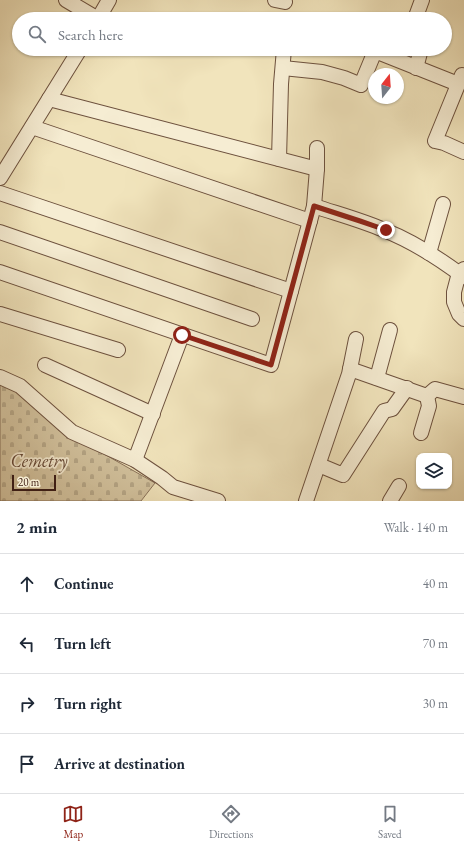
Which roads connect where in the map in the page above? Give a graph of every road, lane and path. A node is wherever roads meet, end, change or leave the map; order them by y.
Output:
1 (66, 0) edge
2 (109, 0) edge
3 (422, 0) edge
4 (86, 12) edge
5 (102, 12) edge
6 (418, 12) edge
7 (76, 56) edge
8 (284, 56) edge
9 (373, 56) edge
10 (387, 56) edge
11 (419, 56) edge
12 (283, 68) junction
13 (416, 68) junction
14 (49, 99) junction
15 (32, 126) junction
16 (317, 148) dead end
17 (464, 152) edge
18 (279, 159) junction
19 (317, 169) junction
20 (0, 178) edge
21 (0, 193) edge
22 (444, 204) dead end
23 (314, 206) junction
24 (310, 221) junction
25 (0, 232) edge
26 (429, 253) junction
27 (0, 272) edge
28 (462, 273) edge
29 (291, 291) junction
30 (0, 314) edge
31 (464, 319) edge
32 (252, 320) dead end
33 (390, 330) dead end
34 (182, 335) junction
35 (356, 339) dead end
36 (118, 350) dead end
37 (45, 365) dead end
38 (350, 369) junction
39 (0, 377) edge
40 (377, 378) junction
41 (407, 388) junction
42 (427, 396) junction
43 (464, 397) edge
44 (153, 414) junction
45 (421, 433) dead end
46 (135, 460) junction
47 (319, 465) junction
48 (399, 486) dead end
49 (218, 501) edge
50 (306, 501) edge
51 (390, 501) edge

1 - 4 street
2 - 5 street
3 - 6 street
7 - 14 street
8 - 12 street
9 - 12 street
10 - 13 street
11 - 13 street
12 - 18 street
13 - 17 street
14 - 15 street
14 - 18 street
15 - 20 street
15 - 24 street
16 - 19 street
18 - 19 street
19 - 23 street
21 - 29 street
22 - 26 street
23 - 24 street
23 - 26 street
24 - 29 street
25 - 32 street
26 - 28 street
27 - 34 street
28 - 31 street
29 - 34 street
30 - 36 street
33 - 40 street
34 - 44 street
35 - 38 street
37 - 44 street
38 - 40 street
38 - 47 street
39 - 46 street
40 - 41 street
41 - 42 street
41 - 47 street
42 - 43 street
42 - 45 street
44 - 46 street
46 - 49 street
47 - 50 street
48 - 51 street

